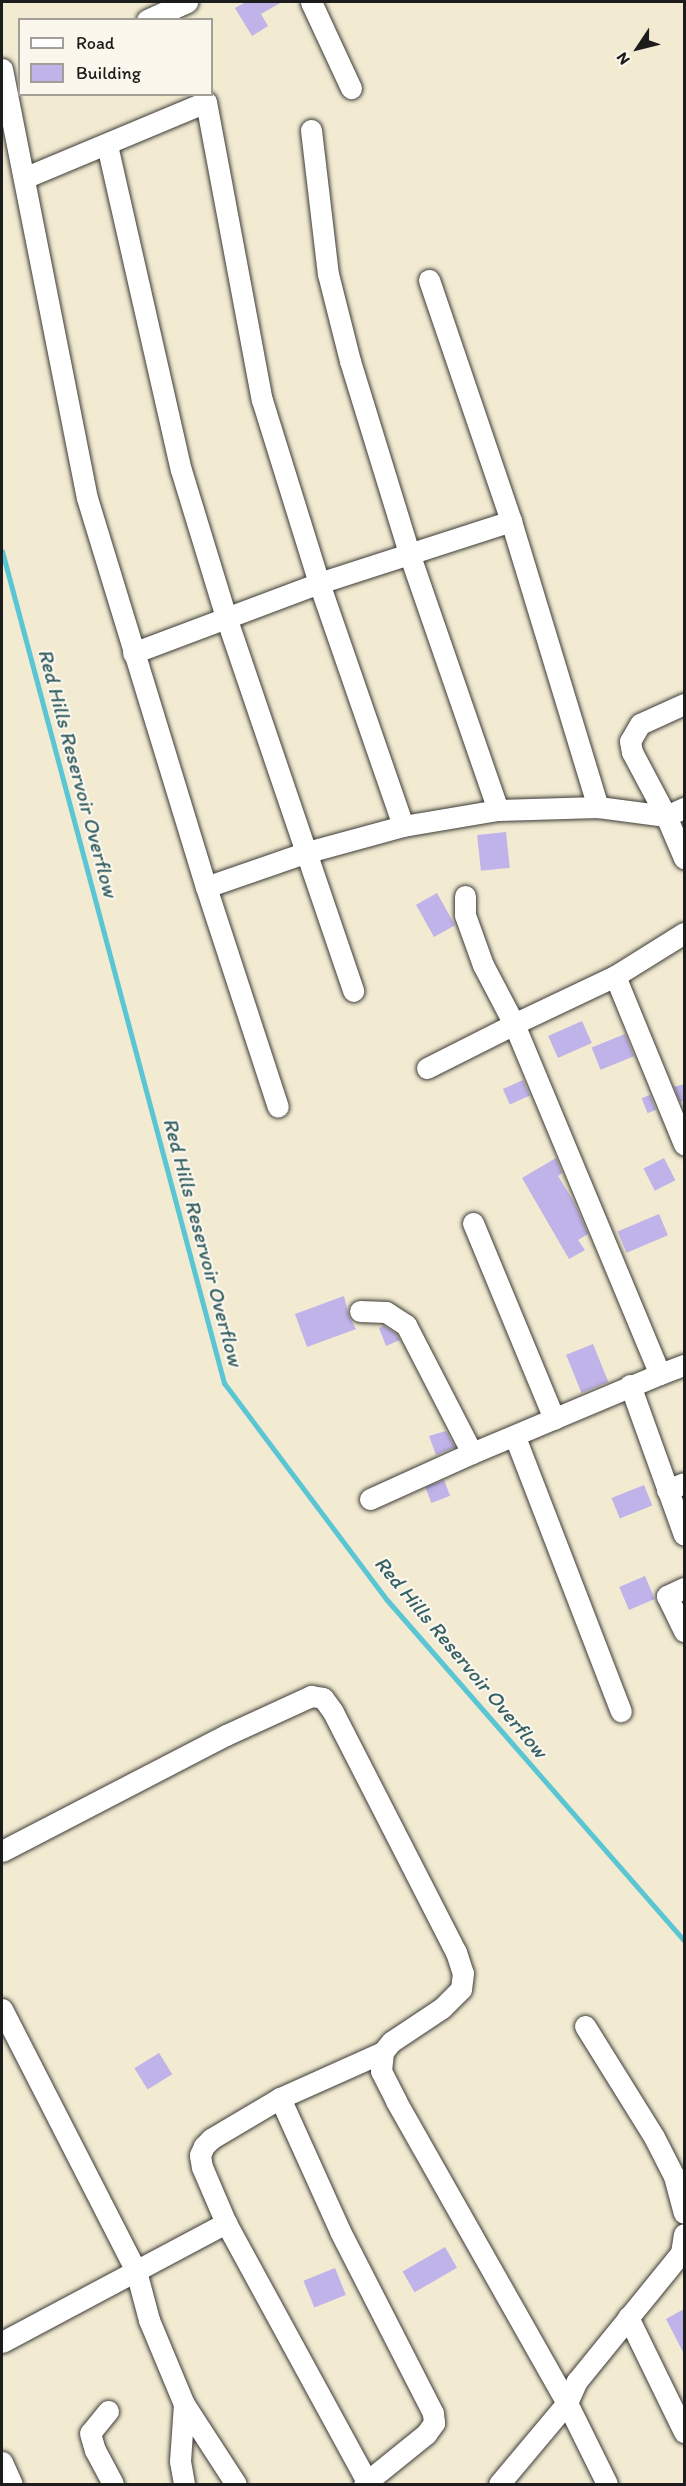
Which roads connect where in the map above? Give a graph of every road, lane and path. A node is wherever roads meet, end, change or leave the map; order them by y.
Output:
1 (187, 2) edge
2 (311, 2) edge
3 (151, 18) edge
4 (8, 77) edge
5 (351, 88) dead end
6 (311, 130) dead end
7 (107, 145) junction
8 (24, 177) junction
9 (429, 280) dead end
10 (511, 521) junction
11 (409, 553) junction
12 (318, 582) junction
13 (226, 617) junction
14 (133, 653) junction
15 (684, 704) edge
16 (598, 807) junction
17 (498, 810) junction
18 (675, 812) edge
19 (404, 826) junction
20 (304, 853) junction
21 (684, 858) edge
22 (206, 886) junction
23 (465, 896) dead end
24 (684, 933) edge
25 (615, 976) junction
26 (353, 991) dead end
27 (514, 1024) junction
28 (427, 1068) dead end
29 (278, 1107) dead end
30 (684, 1144) edge
31 (473, 1223) dead end
32 (360, 1311) dead end
33 (684, 1365) edge
34 (660, 1374) junction
35 (630, 1385) junction
36 (554, 1419) junction
37 (515, 1437) junction
38 (472, 1453) junction
39 (676, 1487) edge
40 (370, 1500) dead end
41 (684, 1535) edge
42 (684, 1588) edge
43 (684, 1631) edge
44 (621, 1711) dead end
45 (2, 1851) edge
46 (2, 2009) edge
47 (585, 2026) dead end
48 (383, 2052) junction
49 (280, 2098) junction
50 (684, 2213) edge
51 (226, 2223) junction
52 (684, 2234) edge
53 (136, 2271) junction
54 (628, 2317) junction
55 (2, 2342) edge
56 (567, 2403) junction
57 (184, 2404) junction
58 (108, 2411) dead end
59 (684, 2432) edge
60 (2, 2462) edge
61 (365, 2483) edge
62 (12, 2484) edge
63 (113, 2484) edge
64 (184, 2484) edge
65 (236, 2484) edge
66 (499, 2484) edge
67 (607, 2484) edge

1 - 3 street
2 - 5 street
4 - 8 street
6 - 11 street
7 - 8 street
7 - 12 street
7 - 13 street
8 - 14 street
9 - 10 street
10 - 11 street
10 - 16 street
11 - 12 street
11 - 17 street
12 - 13 street
12 - 19 street
13 - 14 street
13 - 20 street
14 - 22 street
15 - 18 street
16 - 17 street
16 - 18 street
17 - 19 street
18 - 21 street
19 - 20 street
20 - 22 street
20 - 26 street
22 - 29 street
23 - 27 street
24 - 25 street
25 - 27 street
25 - 30 street
27 - 28 street
27 - 34 street
31 - 36 street
32 - 38 street
33 - 34 street
34 - 35 street
35 - 36 street
35 - 39 street
36 - 37 street
37 - 38 street
37 - 44 street
38 - 40 street
39 - 41 street
42 - 43 street
45 - 48 street
46 - 53 street
47 - 50 street
48 - 49 street
48 - 56 street
49 - 51 street
49 - 61 street
51 - 53 street
51 - 61 street
52 - 54 street
53 - 55 street
53 - 57 street
54 - 56 street
54 - 59 street
56 - 66 street
56 - 67 street
57 - 64 street
57 - 65 street
58 - 63 street
60 - 62 street

